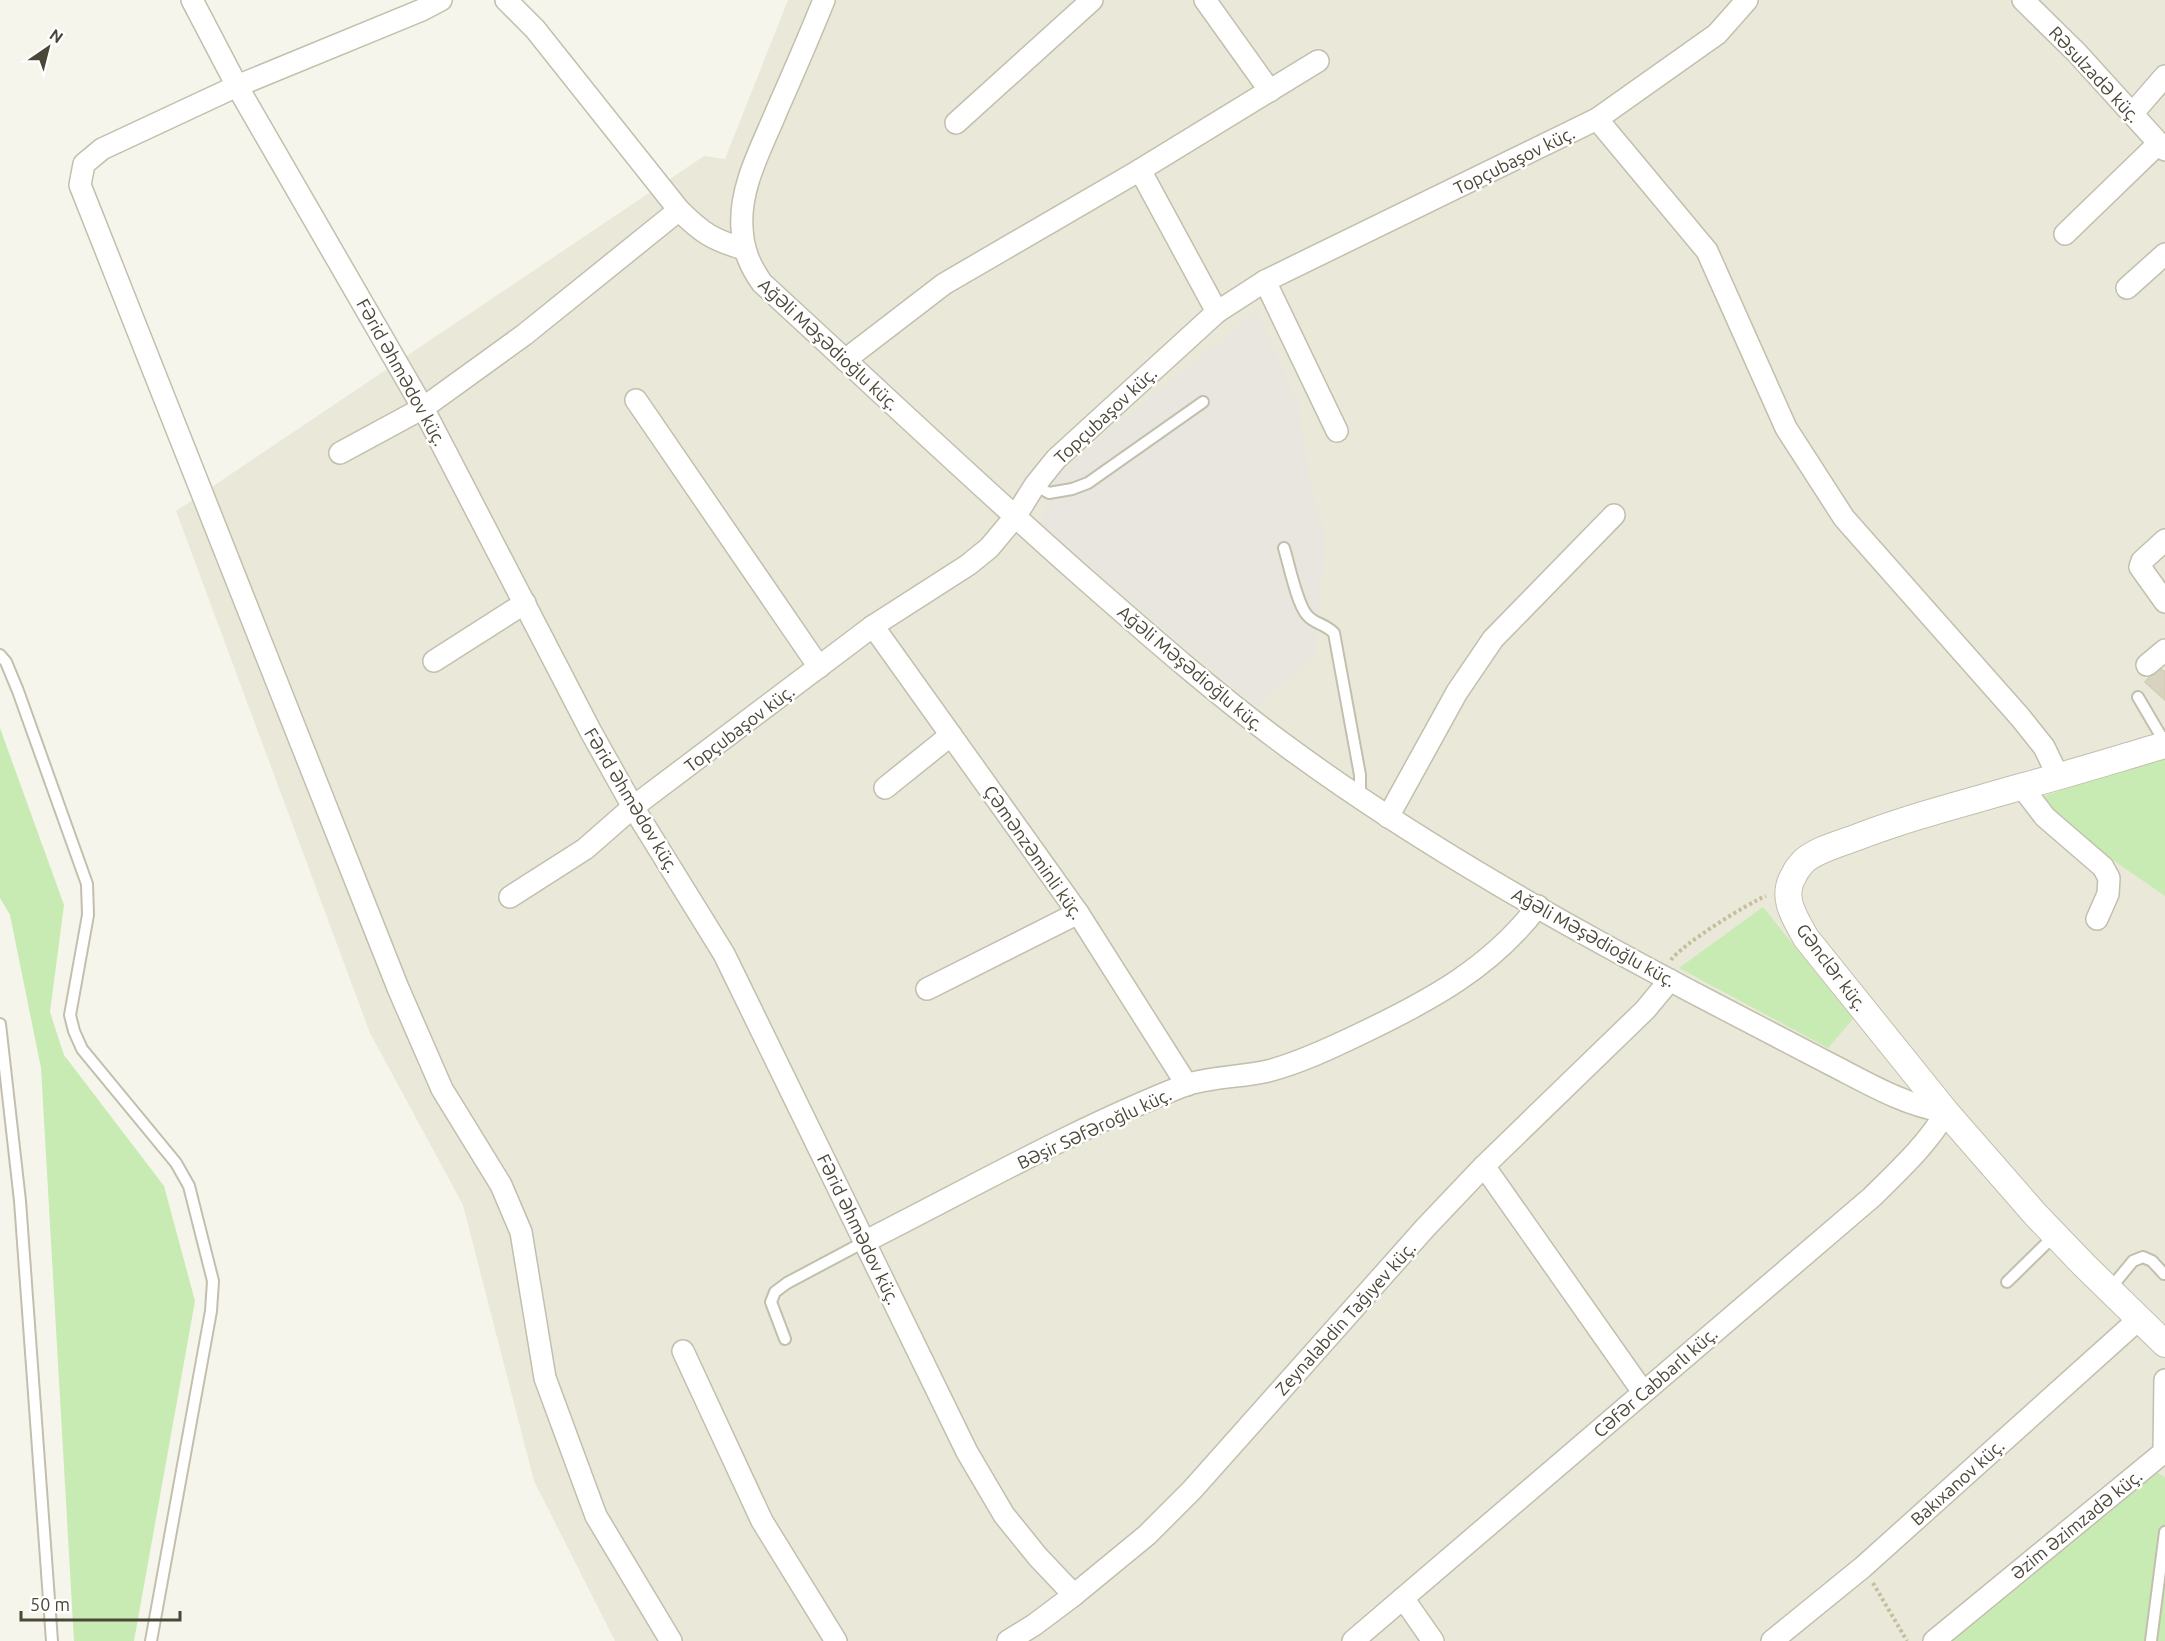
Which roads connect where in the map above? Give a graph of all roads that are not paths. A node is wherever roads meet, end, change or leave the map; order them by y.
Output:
1 (192, 0) edge
2 (441, 0) edge
3 (506, 0) edge
4 (824, 0) edge
5 (1092, 0) edge
6 (1205, 0) edge
7 (1747, 0) edge
8 (2023, 0) edge
9 (1318, 61) dead end
10 (2165, 76) edge
11 (237, 86) junction
12 (1270, 91) junction
13 (2132, 114) junction
14 (1597, 119) junction
15 (956, 123) dead end
16 (2162, 147) edge
17 (1140, 170) junction
18 (679, 210) junction
19 (2065, 234) dead end
20 (744, 249) junction
21 (2165, 254) edge
22 (1264, 281) junction
23 (2127, 288) dead end
24 (1217, 312) junction
25 (845, 360) junction
26 (636, 400) dead end
27 (1203, 402) dead end
28 (423, 408) junction
29 (1336, 431) dead end
30 (340, 453) dead end
31 (1035, 485) junction
32 (1614, 515) dead end
33 (1015, 517) junction
34 (2165, 540) edge
35 (1284, 548) dead end
36 (525, 603) junction
37 (2165, 603) edge
38 (873, 626) junction
39 (2165, 650) edge
40 (0, 656) edge
41 (434, 661) dead end
42 (2147, 665) dead end
43 (819, 667) junction
44 (2138, 697) dead end
45 (951, 735) junction
46 (2165, 744) edge
47 (2058, 776) junction
48 (2022, 787) junction
49 (885, 788) dead end
50 (1357, 796) junction
51 (633, 807) junction
52 (1388, 817) junction
53 (510, 897) dead end
54 (1538, 906) junction
55 (1077, 913) junction
56 (2097, 919) dead end
57 (1666, 978) junction
58 (927, 989) dead end
59 (0, 1024) edge
60 (1187, 1085) junction
61 (1946, 1112) junction
62 (1484, 1166) junction
63 (2055, 1235) junction
64 (866, 1241) junction
65 (2164, 1274) edge
66 (2007, 1282) dead end
67 (2109, 1290) junction
68 (2139, 1319) junction
69 (785, 1339) dead end
70 (2165, 1344) edge
71 (682, 1351) dead end
72 (2165, 1380) edge
73 (1643, 1392) junction
74 (2164, 1454) edge
75 (2165, 1532) edge
76 (1074, 1595) junction
77 (1403, 1598) junction
78 (1038, 1633) edge
79 (52, 1641) edge
80 (151, 1641) edge
81 (671, 1641) edge
82 (836, 1641) edge
83 (1008, 1641) edge
84 (1353, 1641) edge
85 (1434, 1641) edge
86 (1772, 1641) edge
87 (1934, 1641) edge
88 (2151, 1641) edge

1 - 11 street, Fərid Əhmədov küç.
2 - 11 street
3 - 18 street
4 - 20 street, Ağəli Məşədioğlu küç.
5 - 15 street
6 - 12 street
7 - 14 street, Topçubaşov küç.
8 - 13 street, Rəsulzadə küç.
9 - 12 street
10 - 13 street
11 - 28 street, Fərid Əhmədov küç.
11 - 81 street
12 - 17 street
13 - 16 street, Rəsulzadə küç.
14 - 22 street, Topçubaşov küç.
14 - 47 street
16 - 19 street
17 - 24 street
17 - 25 street
18 - 20 street
18 - 28 street
20 - 25 street, Ağəli Məşədioğlu küç.
21 - 23 street
22 - 24 street, Topçubaşov küç.
22 - 29 street
24 - 31 street, Topçubaşov küç.
25 - 33 street, Ağəli Məşədioğlu küç.
26 - 43 street
27 - 31 lane
28 - 30 street
28 - 36 street, Fərid Əhmədov küç.
31 - 33 street, Topçubaşov küç.
32 - 52 street
33 - 38 street, Topçubaşov küç.
33 - 50 street, Ağəli Məşədioğlu küç.
34 - 37 street
35 - 50 lane
36 - 41 street
36 - 51 street, Fərid Əhmədov küç.
38 - 43 street, Topçubaşov küç.
38 - 45 street, Çəmənzəminli küç.
39 - 42 street
40 - 80 lane
43 - 51 street, Topçubaşov küç.
44 - 46 lane
45 - 49 street
45 - 55 street, Çəmənzəminli küç.
46 - 47 street
47 - 48 street
48 - 56 street
48 - 61 street, Gənclər küç.
50 - 52 street, Ağəli Məşədioğlu küç.
51 - 53 street, Topçubaşov küç.
51 - 64 street, Fərid Əhmədov küç.
52 - 54 street, Ağəli Məşədioğlu küç.
54 - 57 street, Ağəli Məşədioğlu küç.
54 - 60 street, Bəşir Səfəroğlu küç.
55 - 58 street
55 - 60 street, Çəmənzəminli küç.
57 - 61 street, Ağəli Məşədioğlu küç.
57 - 62 street, Zeynalabdin Tağıyev küç.
59 - 79 lane
60 - 64 street, Bəşir Səfəroğlu küç.
61 - 63 street, Gənclər küç.
61 - 73 street, Cəfər Cabbarlı küç.
62 - 73 street
62 - 76 street, Zeynalabdin Tağıyev küç.
63 - 66 lane
63 - 67 street, Gənclər küç.
64 - 69 lane
64 - 76 street, Fərid Əhmədov küç.
65 - 67 lane
67 - 68 street, Gənclər küç.
68 - 70 street, Gənclər küç.
68 - 86 street, Bakıxanov küç.
71 - 82 street
72 - 74 street, Əzim Əzimzadə küç.
73 - 77 street, Cəfər Cabbarlı küç.
74 - 87 street, Əzim Əzimzadə küç.
75 - 88 lane
76 - 78 street, Zeynalabdin Tağıyev küç.
77 - 84 street, Cəfər Cabbarlı küç.
77 - 85 street
78 - 83 street, Zeynalabdin Tağıyev küç.

